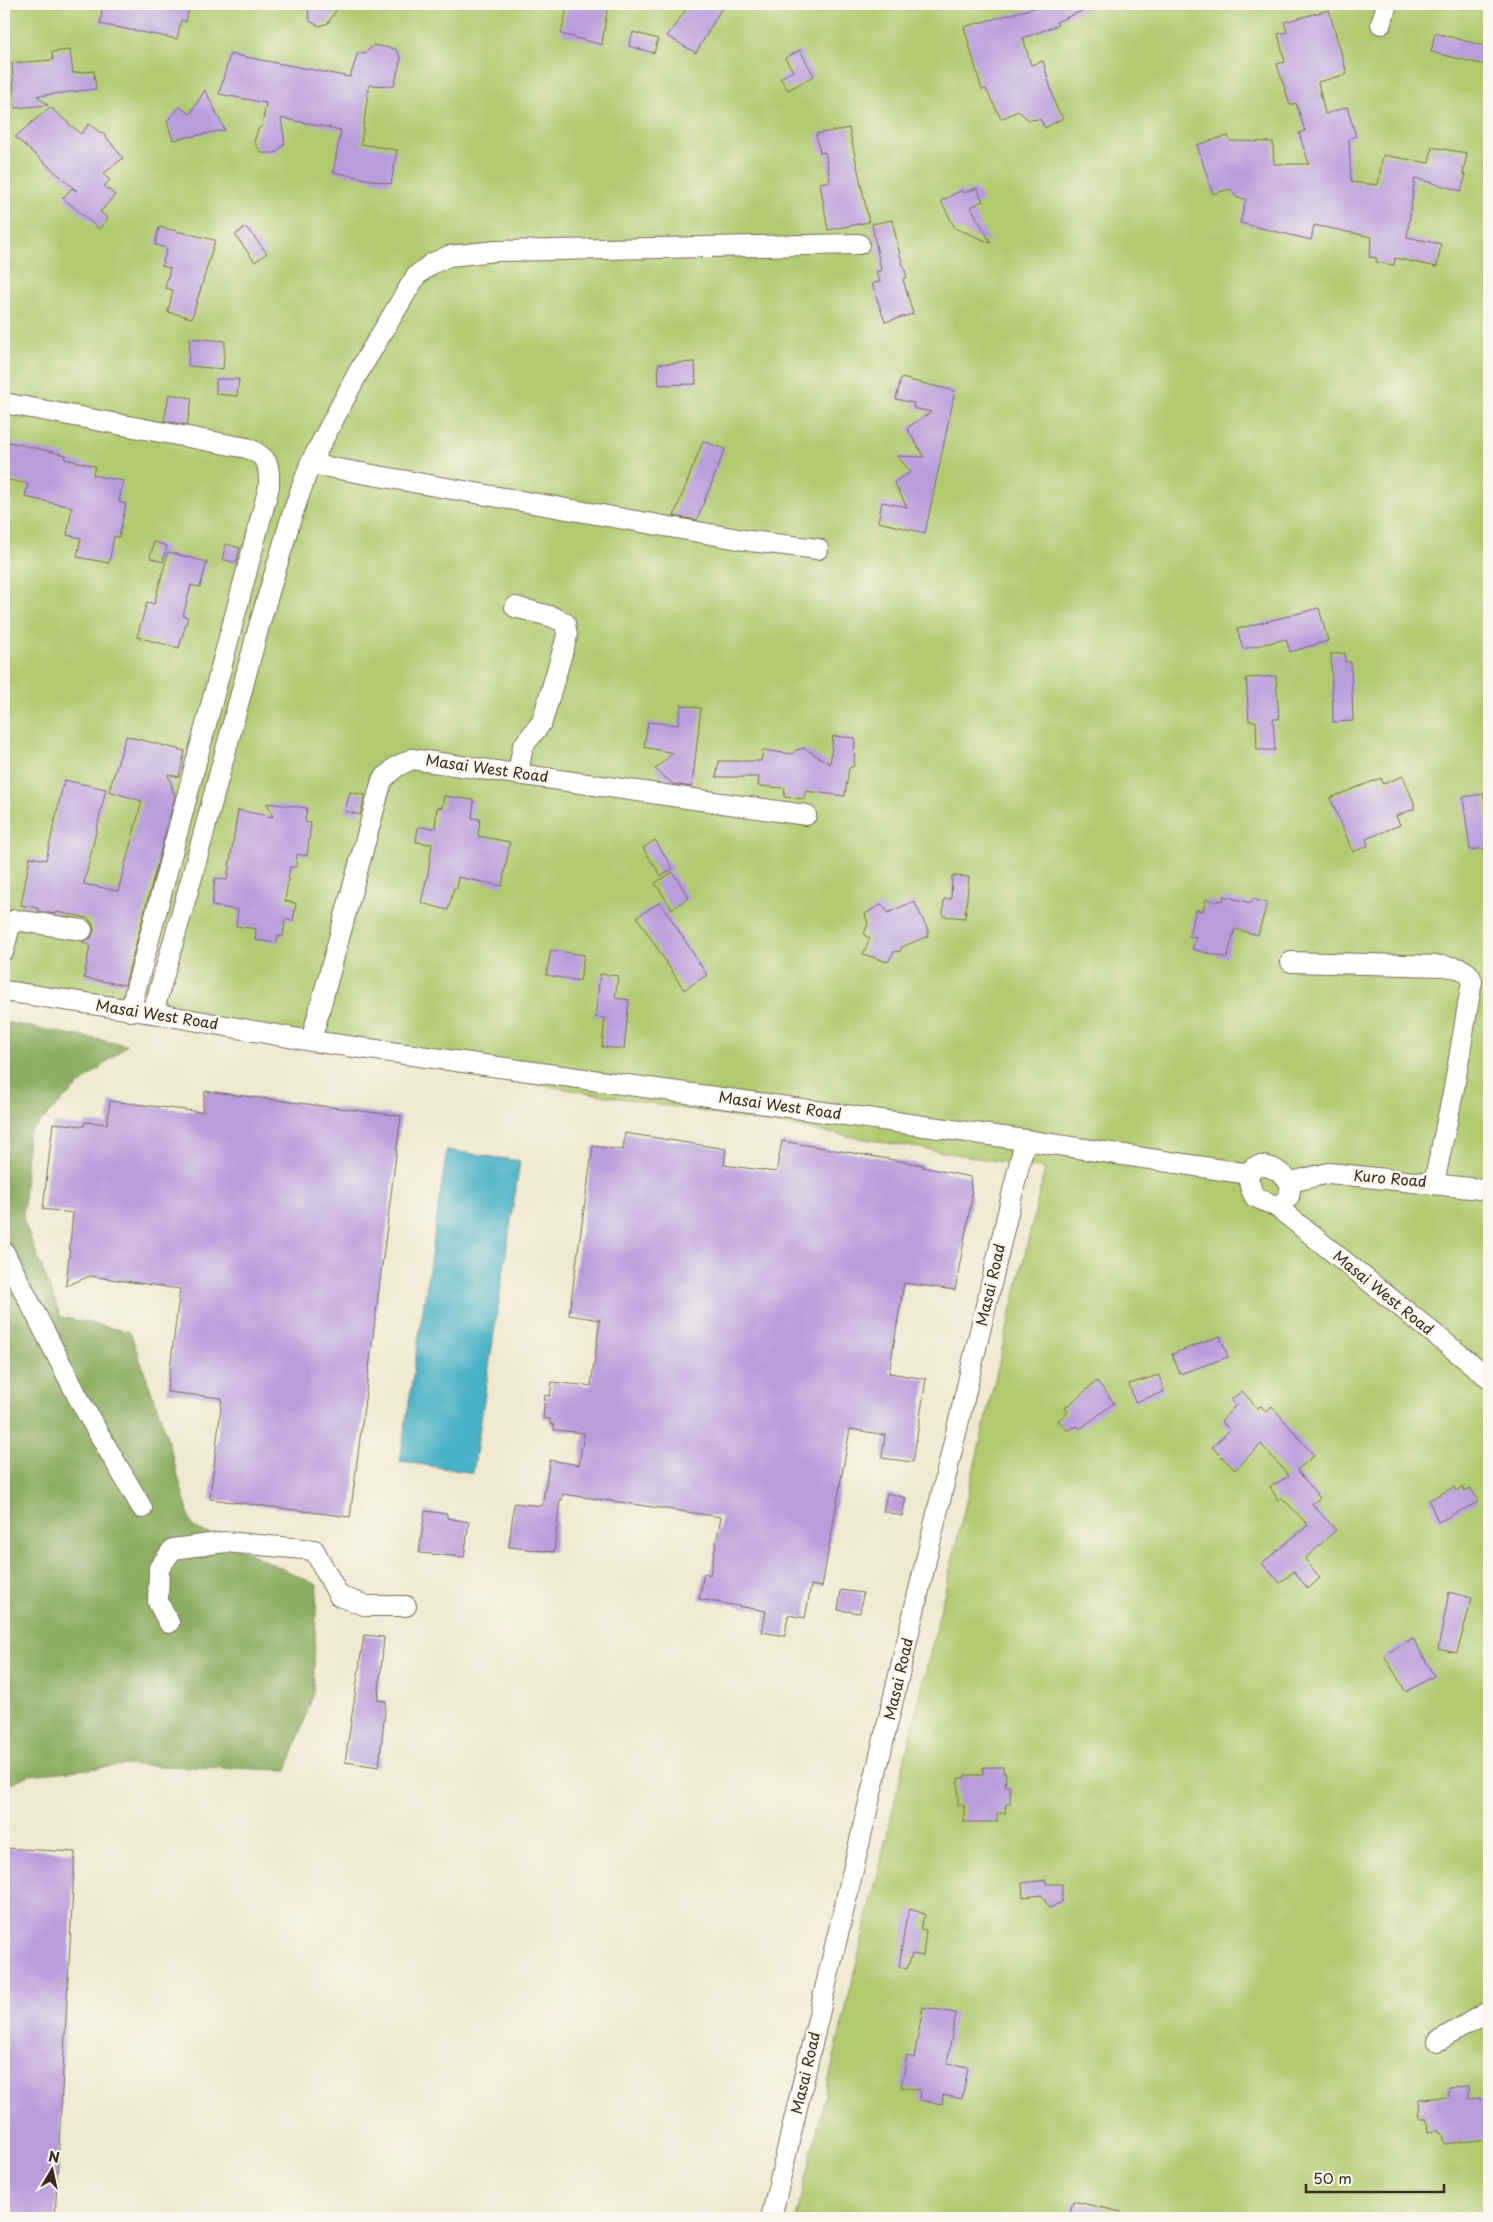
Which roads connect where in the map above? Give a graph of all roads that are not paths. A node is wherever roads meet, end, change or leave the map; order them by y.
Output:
1 (1387, 4) edge
2 (1381, 24) dead end
3 (859, 244) dead end
4 (4, 403) edge
5 (310, 464) junction
6 (818, 549) dead end
7 (515, 607) dead end
8 (518, 773) junction
9 (806, 815) dead end
10 (82, 930) dead end
11 (4, 950) edge
12 (1291, 962) dead end
13 (4, 991) edge
14 (130, 1010) junction
15 (153, 1013) junction
16 (311, 1041) junction
17 (1025, 1140) junction
18 (1248, 1174) junction
19 (1291, 1182) junction
20 (1434, 1183) junction
21 (1489, 1190) edge
22 (1277, 1207) junction
23 (4, 1252) edge
24 (1489, 1378) edge
25 (142, 1508) dead end
26 (406, 1606) dead end
27 (168, 1623) dead end
28 (1489, 2012) edge
29 (1438, 2041) dead end
30 (771, 2218) edge

1 - 2 street
3 - 5 street
4 - 14 street
5 - 6 street
5 - 15 street
7 - 8 street
8 - 9 street, Masai West Road
8 - 16 street, Masai West Road
10 - 11 street
12 - 20 street
13 - 14 street, Masai West Road
14 - 15 street, Masai West Road
15 - 16 street, Masai West Road
16 - 17 street, Masai West Road
17 - 18 street, Masai West Road
17 - 30 street, Masai Road
18 - 19 street
18 - 22 street
19 - 20 street, Kuro Road
19 - 22 street
20 - 21 street, Kuro Road
22 - 24 street, Masai West Road
23 - 25 street
26 - 27 street
28 - 29 street

